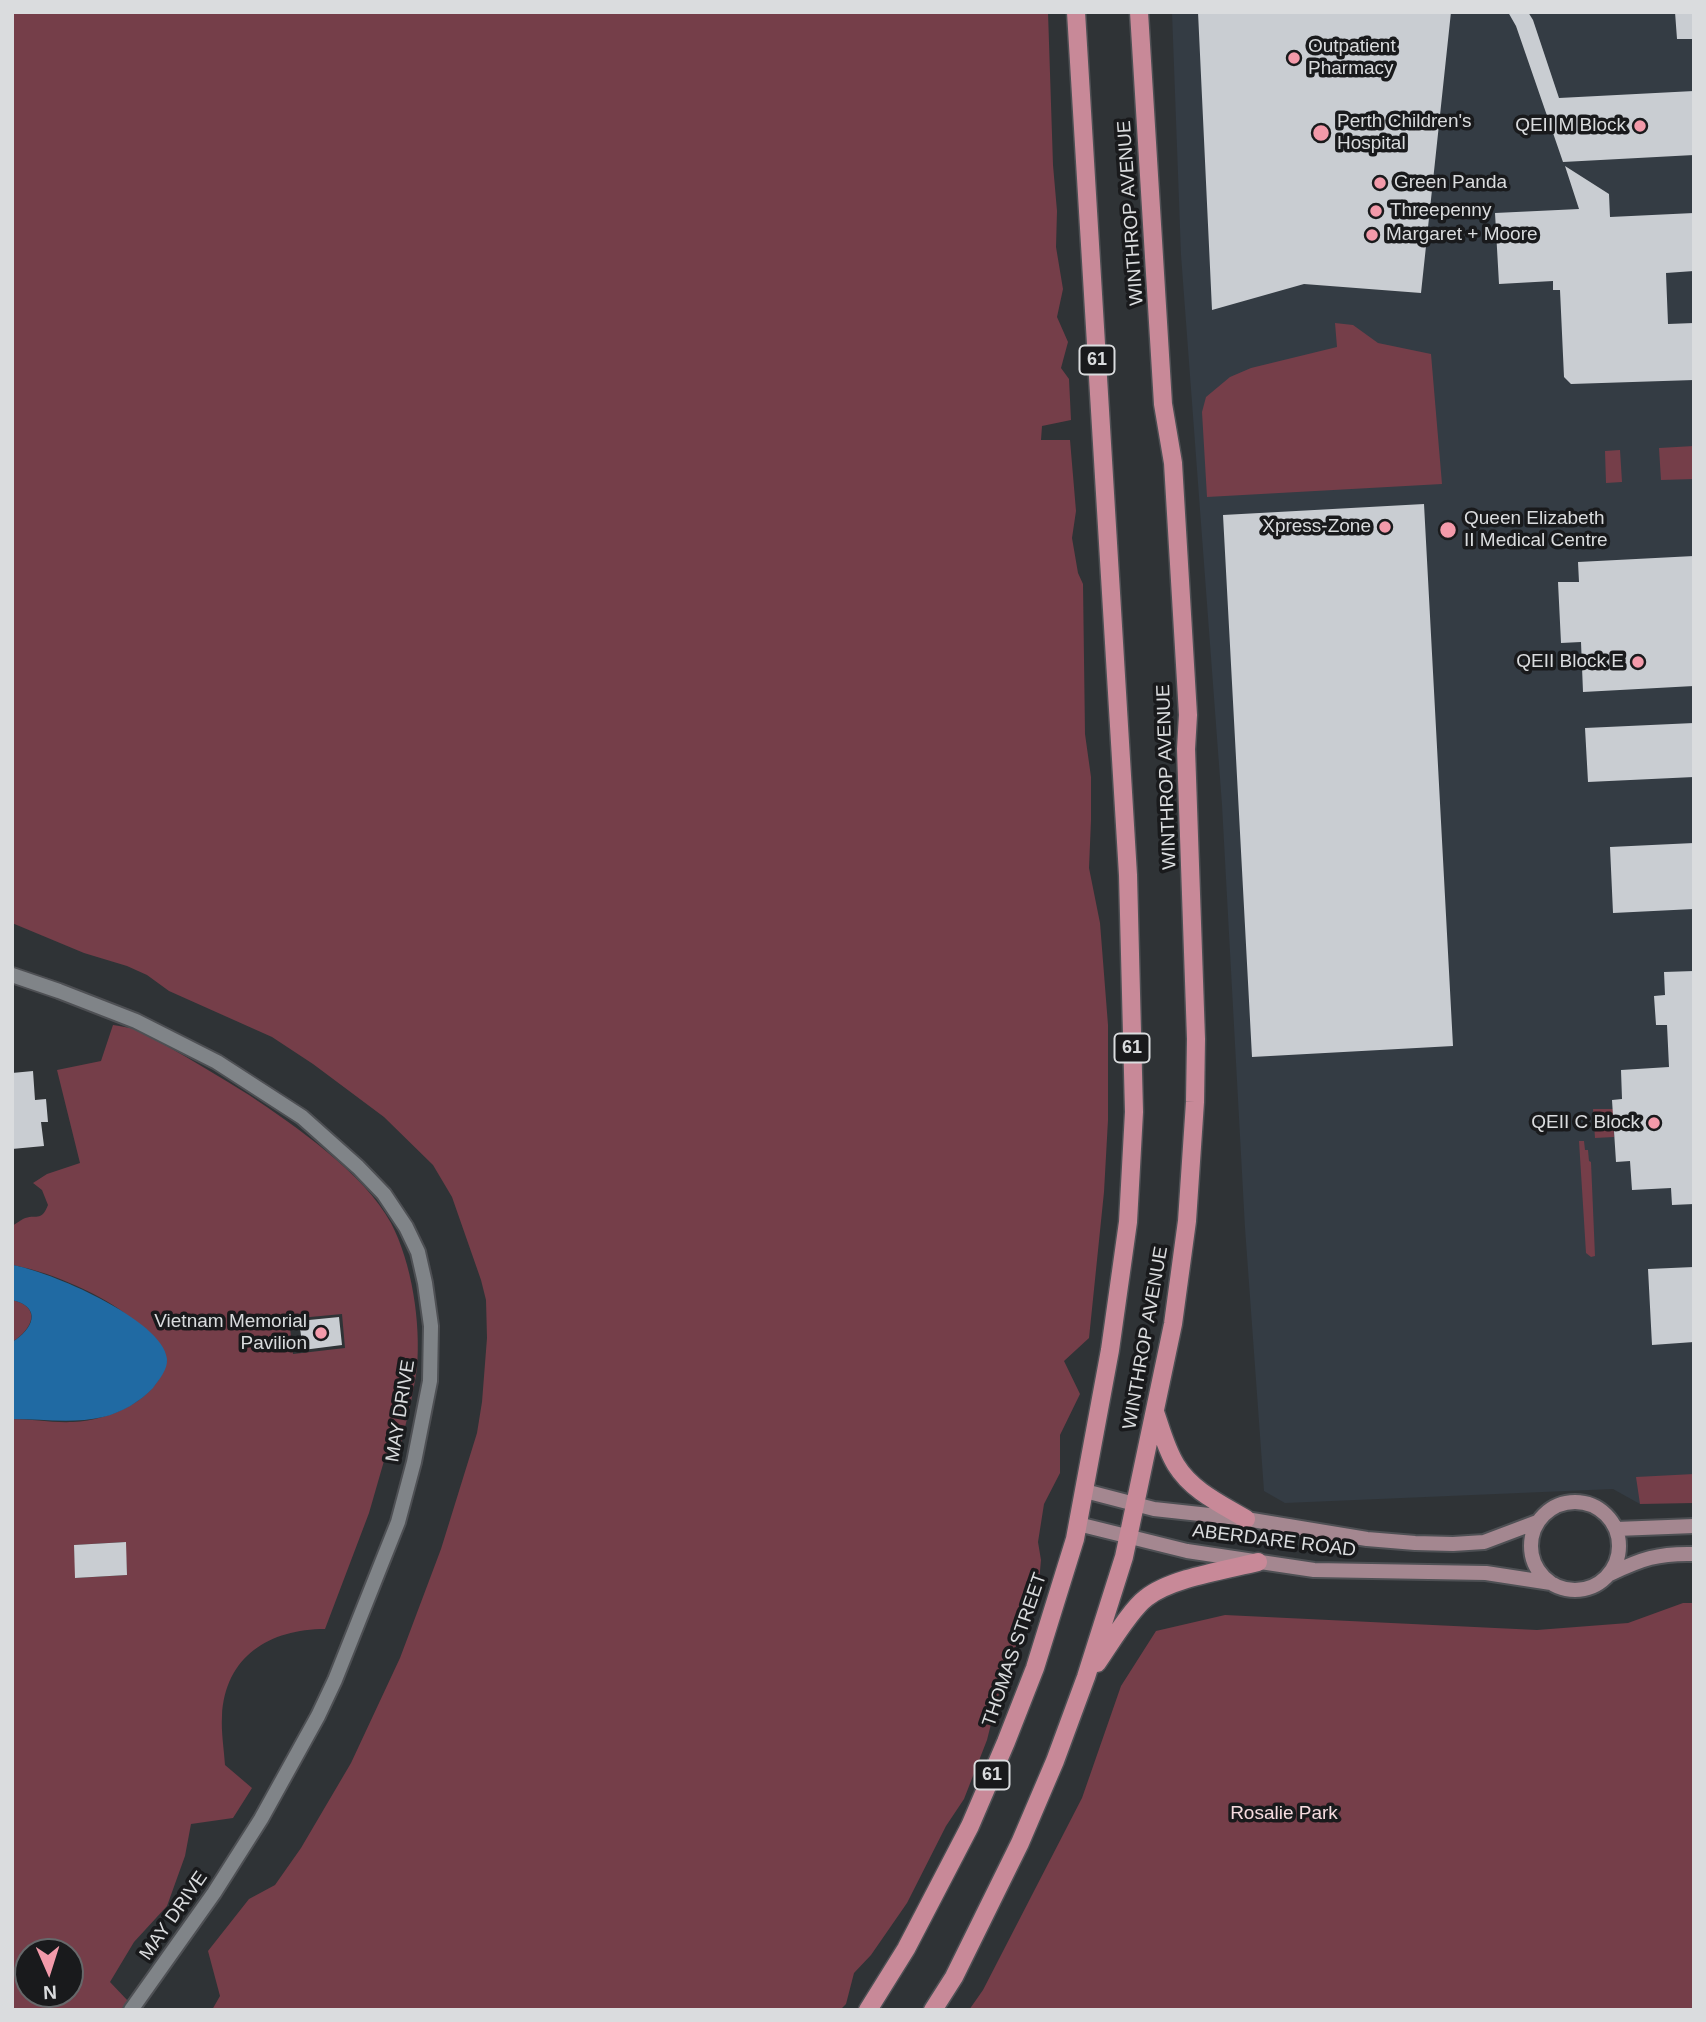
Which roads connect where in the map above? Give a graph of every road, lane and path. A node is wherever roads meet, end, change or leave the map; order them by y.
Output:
1 (1076, 12) edge
2 (1139, 12) edge
3 (12, 975) edge
4 (1155, 1412) junction
5 (1085, 1491) junction
6 (1135, 1504) junction
7 (1246, 1519) junction
8 (1537, 1522) junction
9 (1078, 1524) junction
10 (1694, 1526) edge
11 (1616, 1529) junction
12 (1128, 1537) junction
13 (1694, 1553) edge
14 (1258, 1562) junction
15 (1608, 1575) junction
16 (1551, 1583) junction
17 (1086, 1677) junction
18 (131, 2010) edge
19 (868, 2010) edge
20 (933, 2010) edge

1 - 5 main road, WINTHROP AVENUE / 61
2 - 4 main road, WINTHROP AVENUE
3 - 18 street, MAY DRIVE
4 - 6 main road, WINTHROP AVENUE
4 - 7 main road
5 - 6 main road, ABERDARE ROAD
5 - 9 main road, WINTHROP AVENUE / 61
6 - 7 main road, ABERDARE ROAD
6 - 12 main road, WINTHROP AVENUE
7 - 8 main road, ABERDARE ROAD
8 - 11 main road
8 - 16 main road
9 - 12 main road, ABERDARE ROAD
9 - 19 main road, THOMAS STREET / 61
10 - 11 main road
11 - 15 main road
12 - 14 main road, ABERDARE ROAD
12 - 17 main road
13 - 15 main road
14 - 16 main road, ABERDARE ROAD
14 - 17 main road
15 - 16 main road
17 - 20 main road

